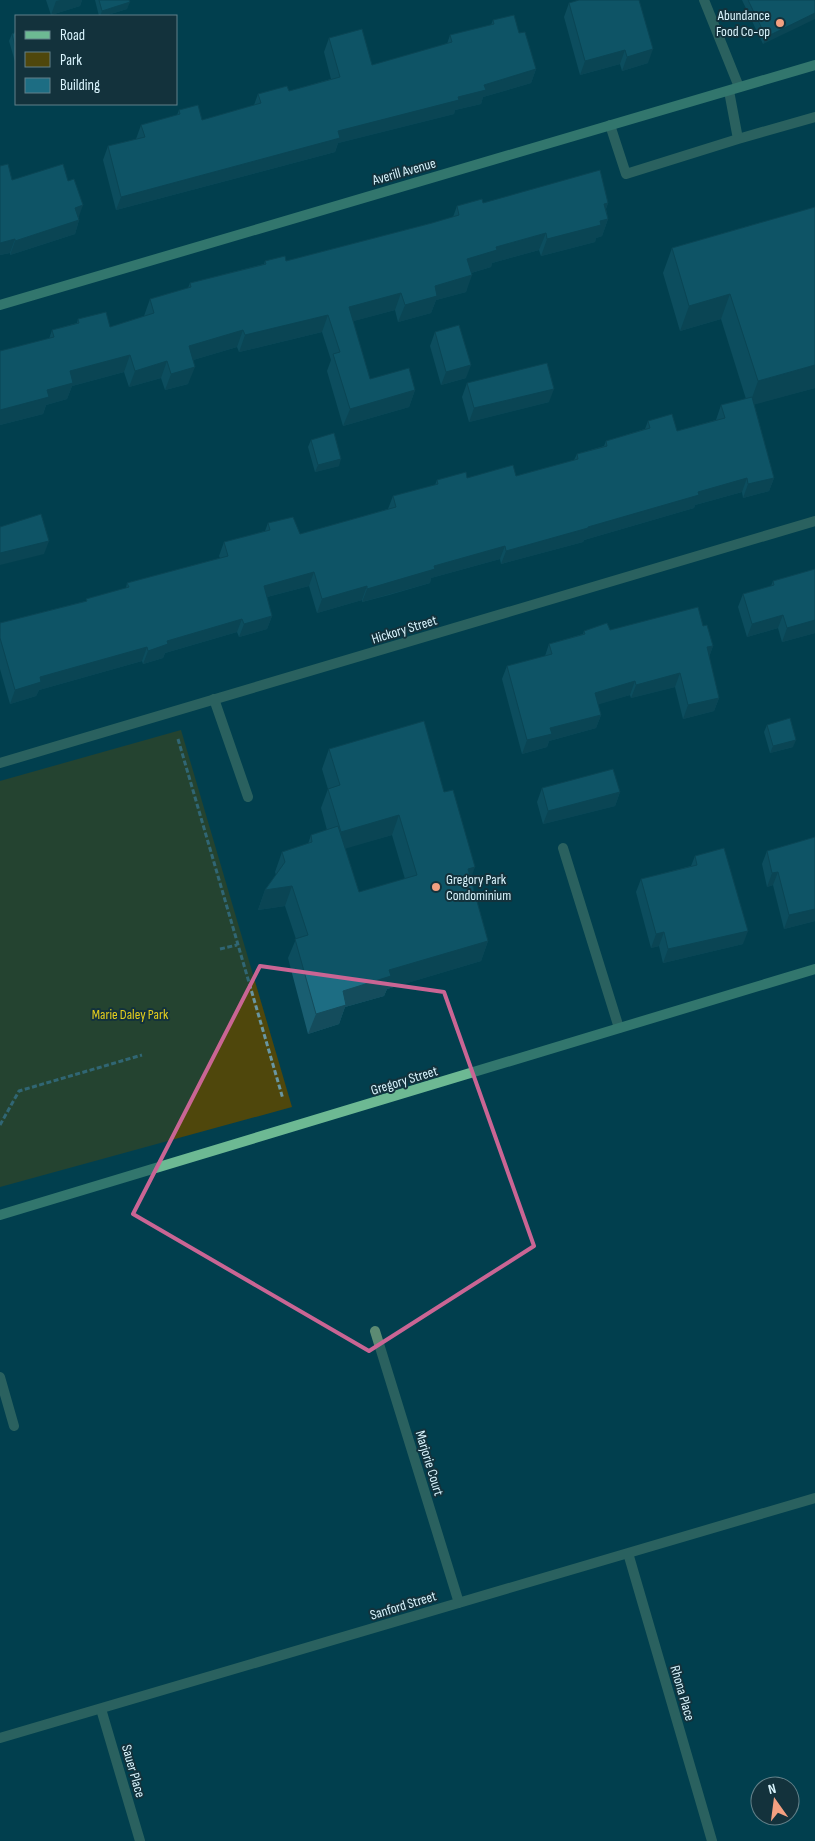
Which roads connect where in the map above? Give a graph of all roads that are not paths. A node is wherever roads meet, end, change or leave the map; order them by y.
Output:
1 (704, 0) edge
2 (815, 65) edge
3 (739, 87) junction
4 (729, 91) junction
5 (815, 117) edge
6 (610, 125) junction
7 (738, 139) junction
8 (0, 304) edge
9 (815, 521) edge
10 (214, 699) junction
11 (0, 763) edge
12 (248, 797) dead end
13 (563, 848) dead end
14 (815, 969) edge
15 (618, 1028) junction
16 (0, 1215) edge
17 (376, 1330) dead end
18 (0, 1377) edge
19 (14, 1426) dead end
20 (815, 1498) edge
21 (628, 1553) junction
22 (458, 1602) junction
23 (101, 1709) junction
24 (0, 1738) edge
25 (140, 1841) edge
26 (712, 1841) edge

1 - 3 street
2 - 3 street, Averill Avenue
3 - 4 street, Averill Avenue
4 - 6 street, Averill Avenue
4 - 7 street
5 - 7 street
6 - 7 street
6 - 8 street, Averill Avenue
9 - 10 street, Hickory Street
10 - 11 street, Hickory Street
10 - 12 street
13 - 15 street
14 - 15 street, Gregory Street
15 - 16 street, Gregory Street
17 - 22 street, Marjorie Court
18 - 19 street
20 - 21 street, Sanford Street
21 - 22 street, Sanford Street
21 - 26 street, Rhona Place
22 - 23 street, Sanford Street
23 - 24 street, Sanford Street
23 - 25 street, Sauer Place

